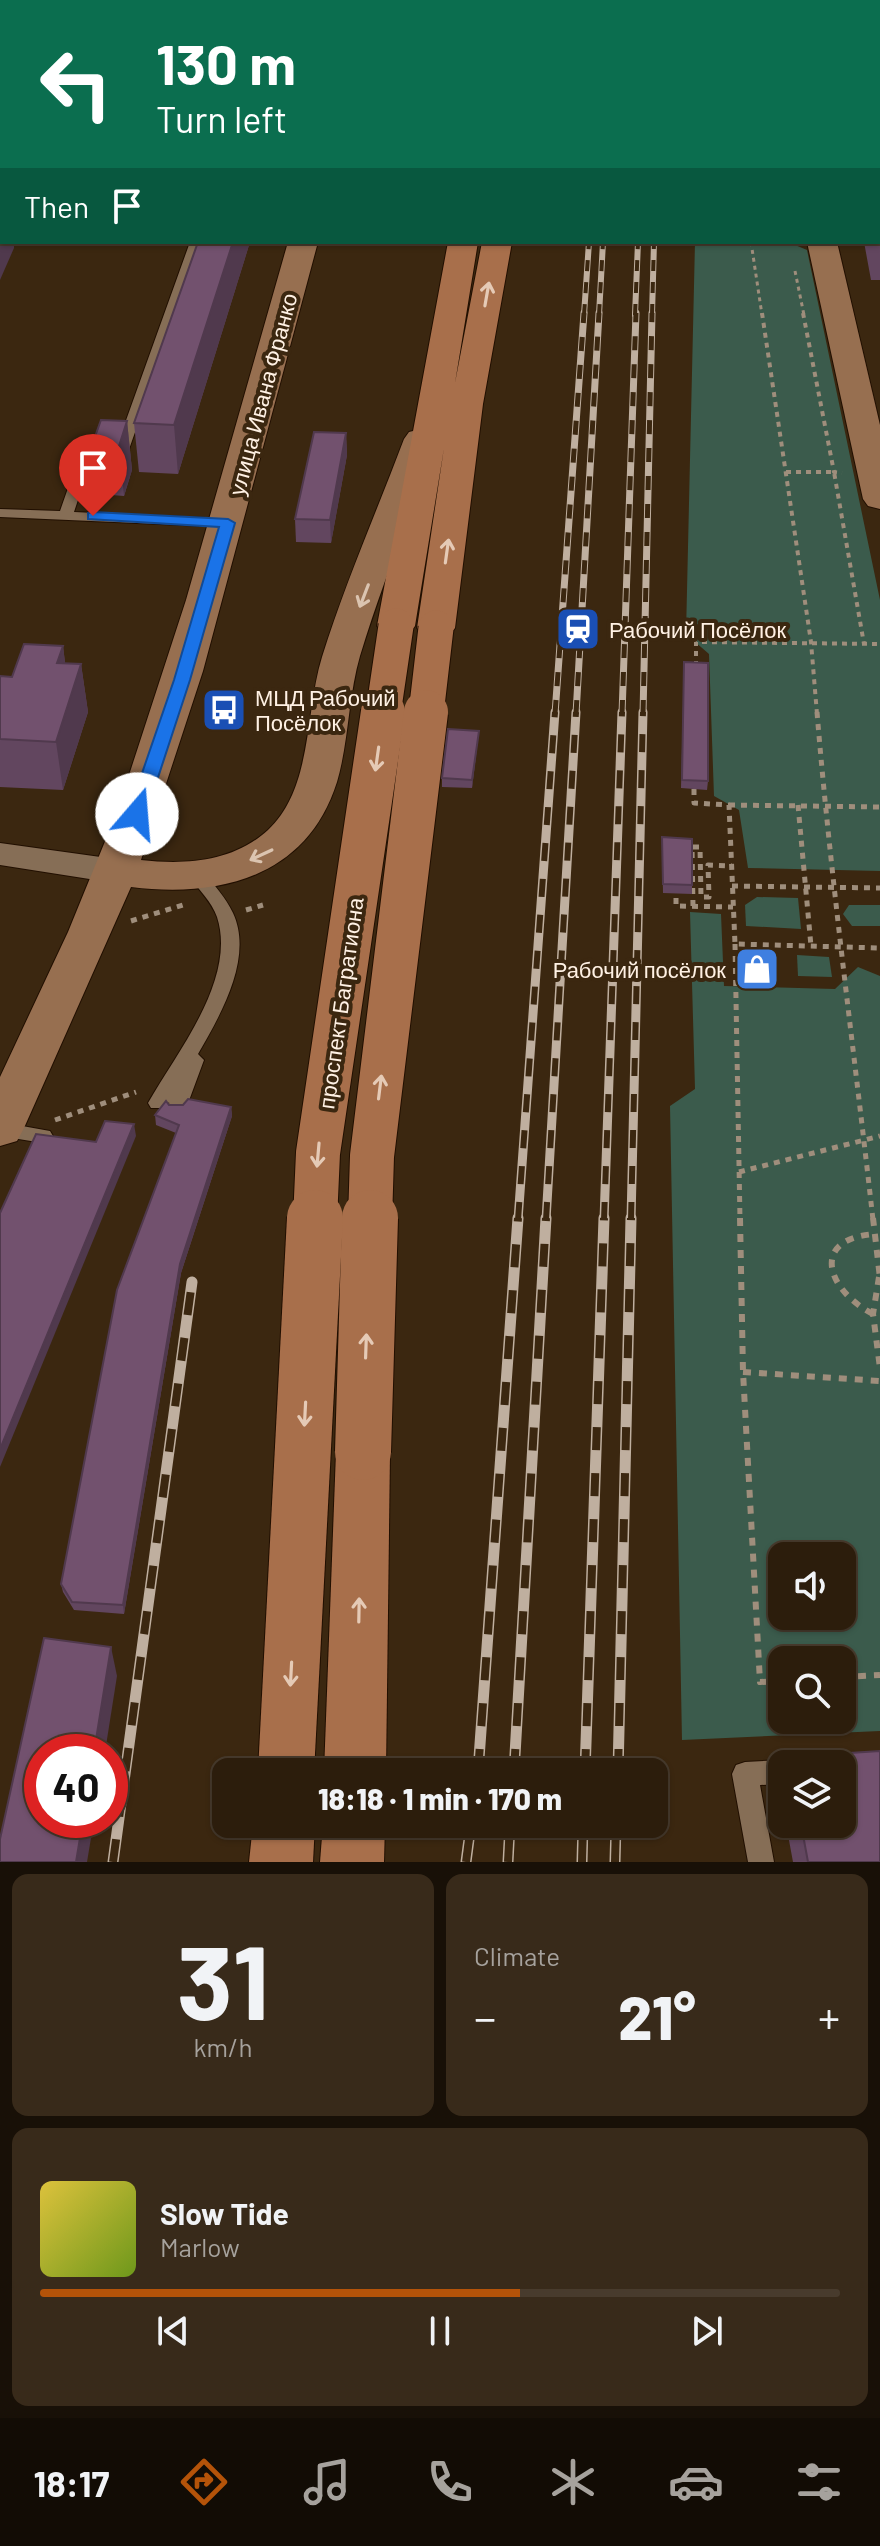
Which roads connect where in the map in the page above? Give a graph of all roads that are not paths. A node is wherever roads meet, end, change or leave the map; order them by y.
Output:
1 (195, 244) edge
2 (302, 244) edge
3 (463, 244) edge
4 (497, 244) edge
5 (822, 244) edge
6 (435, 402) junction
7 (880, 499) edge
8 (0, 513) edge
9 (66, 515) junction
10 (228, 523) junction
11 (416, 627) junction
12 (0, 854) edge
13 (115, 871) junction
14 (191, 890) junction
15 (168, 1104) edge
16 (16, 1131) edge
17 (287, 1758) edge
18 (355, 1758) edge
19 (768, 1773) edge
20 (283, 1838) edge
21 (353, 1838) edge
22 (281, 1862) edge
23 (352, 1862) edge
24 (761, 1862) edge

1 - 9 lane
2 - 10 street, улица Ивана Франко
3 - 6 main road, проспект Багратиона
11 -> 4 main road, проспект Багратиона
5 - 7 street
6 - 11 main road, проспект Багратиона
6 -> 14 street
8 - 9 lane
9 - 10 lane
10 - 13 street, улица Ивана Франко
11 -> 17 main road, проспект Багратиона, bridge
18 -> 11 main road, проспект Багратиона, bridge
12 - 13 street
13 - 14 street
13 - 16 street, улица Ивана Франко
14 - 15 lane
19 - 24 lane
20 - 22 main road
21 - 23 main road

